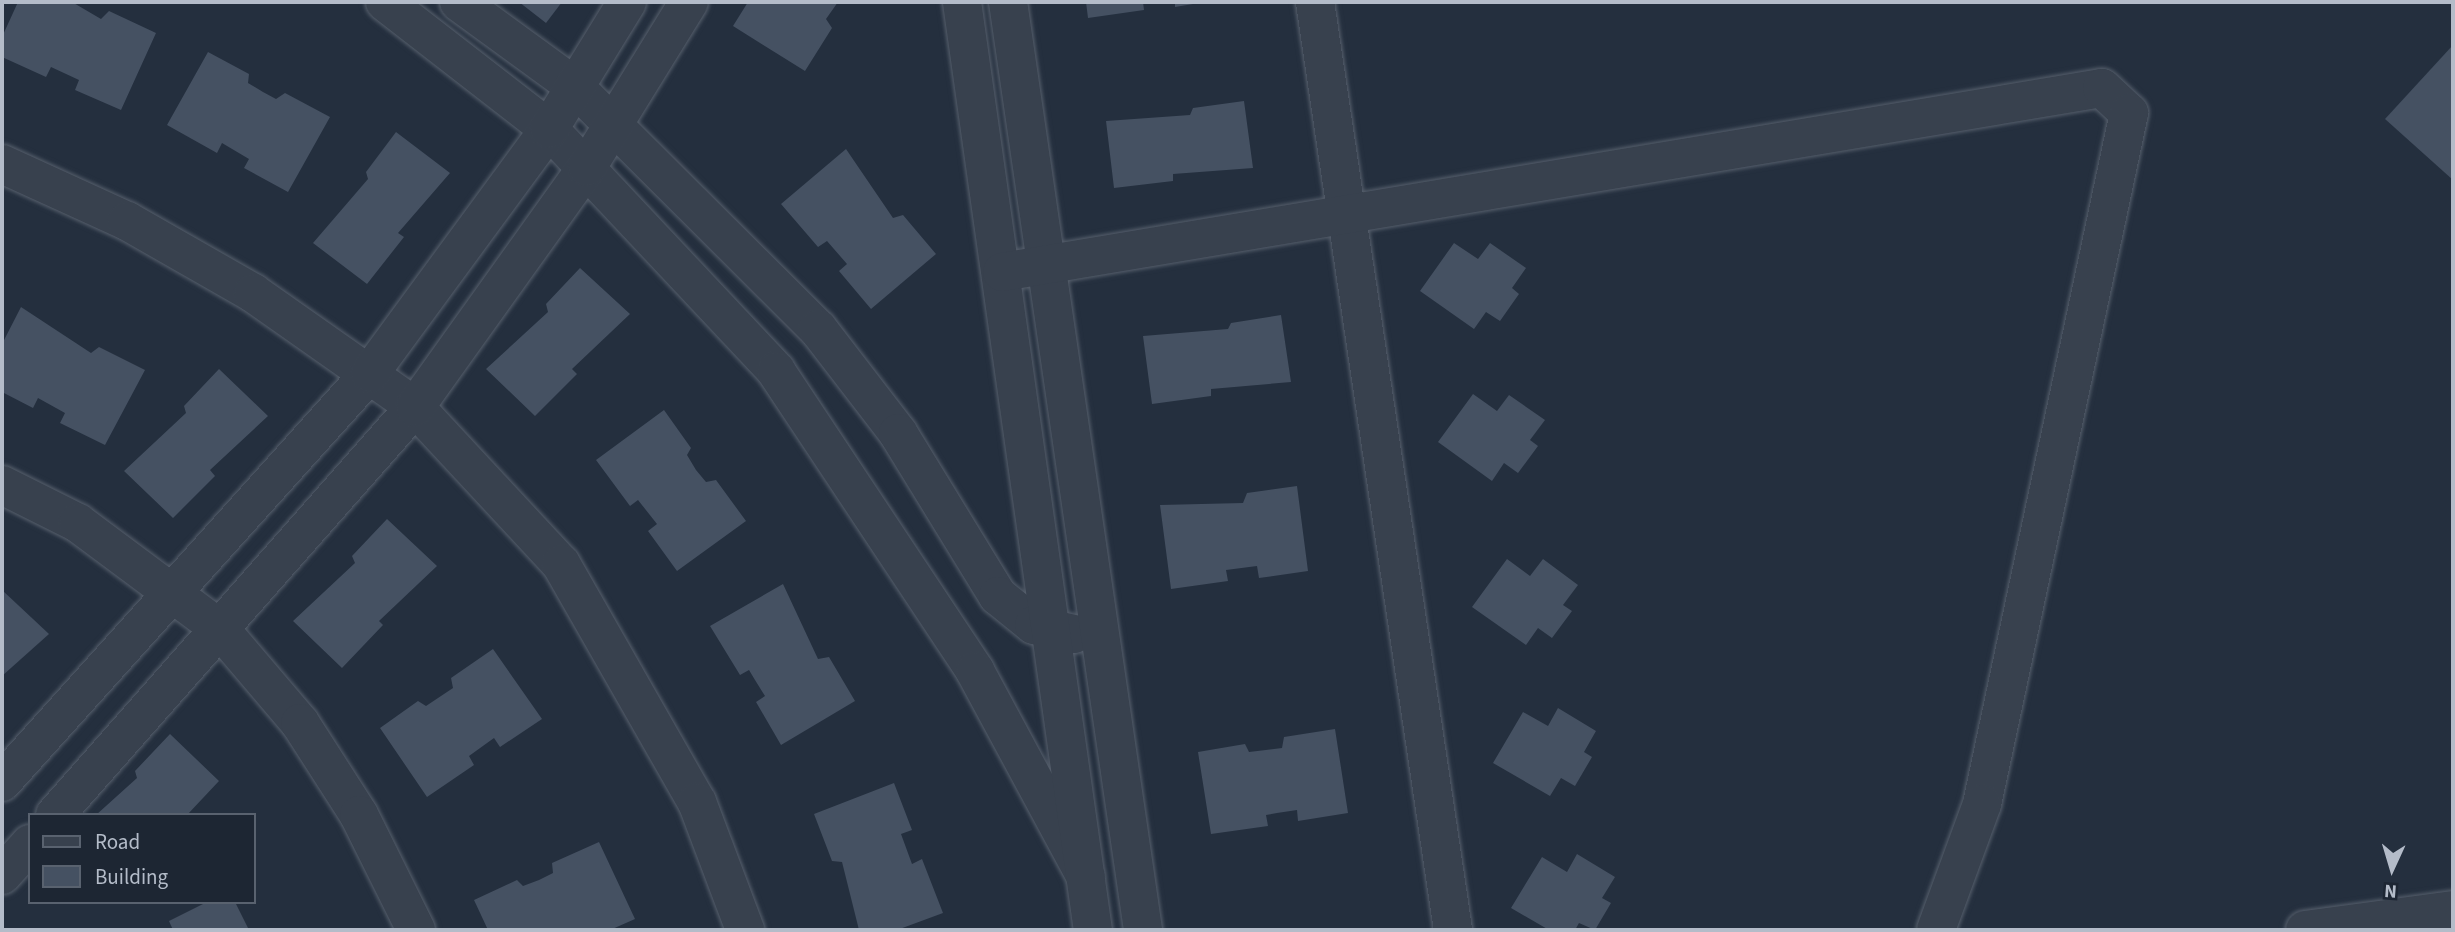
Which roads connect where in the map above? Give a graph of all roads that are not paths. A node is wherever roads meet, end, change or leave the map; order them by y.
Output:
1 (385, 2) edge
2 (459, 2) edge
3 (627, 2) edge
4 (652, 2) edge
5 (689, 2) edge
6 (962, 2) edge
7 (1008, 2) edge
8 (1315, 2) edge
9 (657, 52) junction
10 (574, 86) junction
11 (613, 123) junction
12 (549, 129) junction
13 (2, 164) edge
14 (587, 167) junction
15 (1347, 215) junction
16 (1047, 264) junction
17 (1002, 272) junction
18 (370, 373) junction
19 (415, 407) junction
20 (2, 485) edge
21 (174, 592) junction
22 (220, 629) junction
23 (1053, 633) junction
24 (1100, 636) junction
25 (2, 782) edge
26 (57, 813) edge
27 (28, 846) edge
28 (2, 875) edge
29 (1086, 877) junction
30 (2453, 910) edge
31 (416, 930) edge
32 (745, 930) edge
33 (1093, 930) edge
34 (1143, 930) edge
35 (1453, 930) edge
36 (1936, 930) edge
37 (2305, 930) edge

1 - 12 street
2 - 10 street
3 - 10 street
4 - 9 street
5 - 9 street
6 - 17 street
7 - 16 street
8 - 15 street
9 - 11 street
10 - 11 street
10 - 12 street
11 - 14 street
11 - 23 street
12 - 14 street
12 - 18 street
13 - 18 street
14 - 19 street
14 - 29 street
15 - 16 street
15 - 35 street
15 - 36 street
16 - 17 street
16 - 24 street
17 - 23 street
18 - 19 street
18 - 21 street
19 - 22 street
19 - 32 street
20 - 21 street
21 - 22 street
21 - 25 street
22 - 26 street
22 - 31 street
23 - 24 street
23 - 29 street
24 - 34 street
27 - 28 street
29 - 33 street
30 - 37 street

